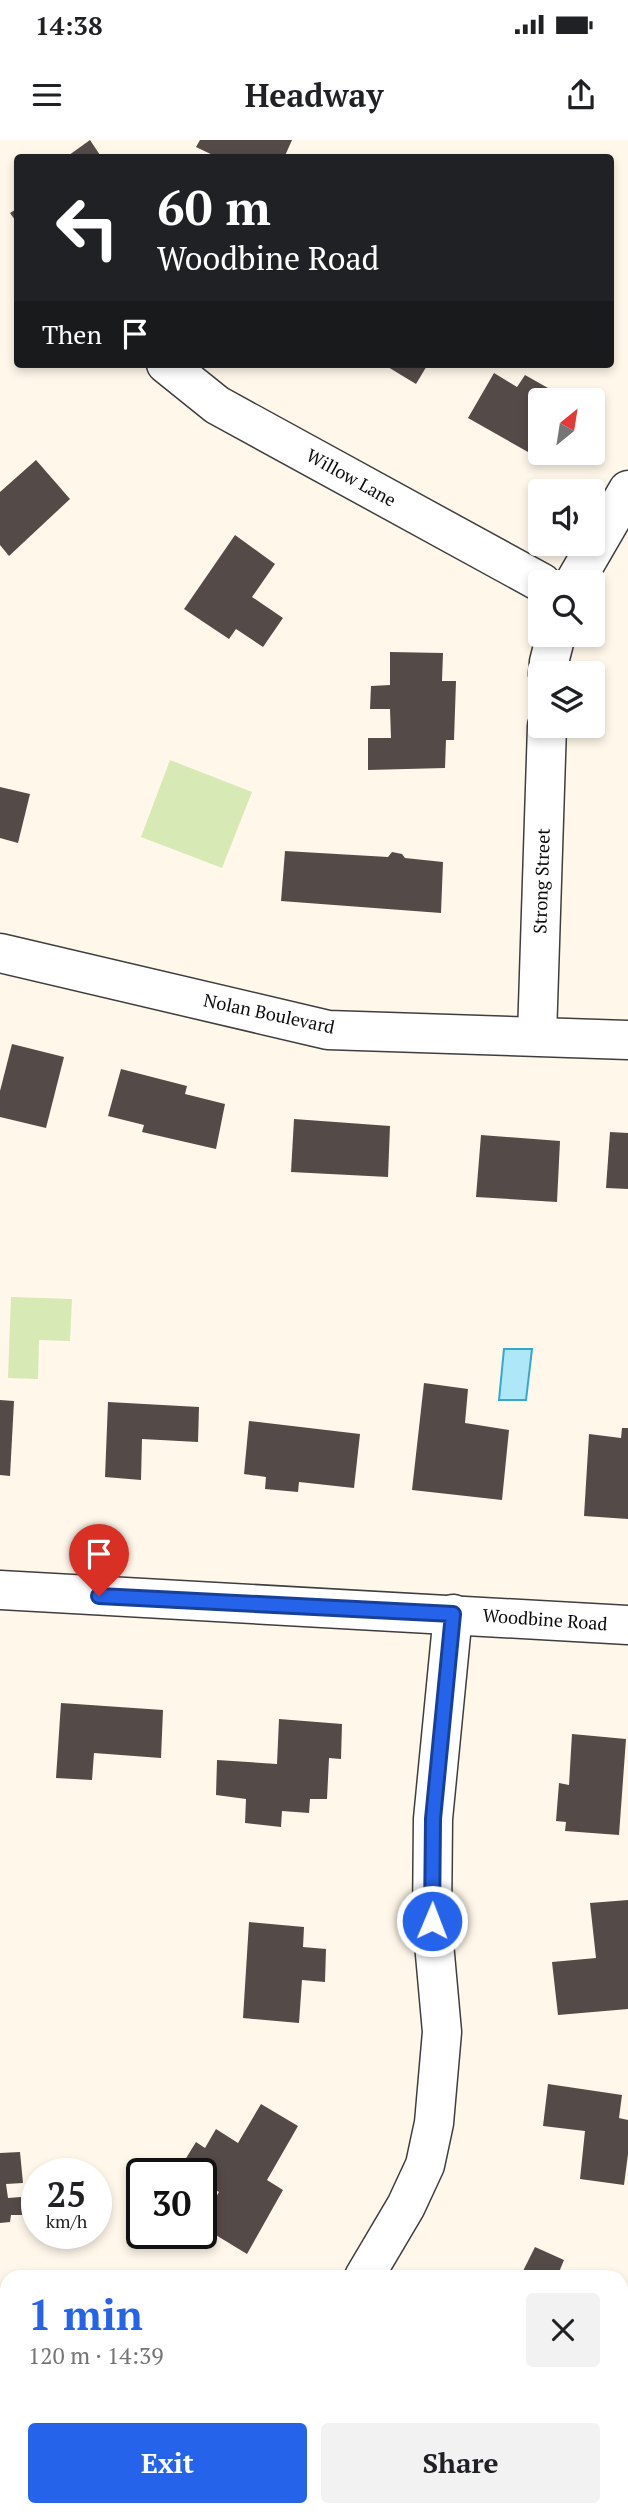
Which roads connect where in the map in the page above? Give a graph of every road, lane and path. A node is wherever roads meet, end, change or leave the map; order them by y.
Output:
1 (171, 368) edge
2 (628, 490) edge
3 (582, 570) edge
4 (528, 575) edge
5 (547, 738) edge
6 (0, 953) edge
7 (537, 1036) junction
8 (628, 1040) edge
9 (0, 1590) edge
10 (453, 1614) junction
11 (628, 1625) edge
12 (368, 2270) edge

1 - 4 street, Willow Lane
2 - 3 street
5 - 7 street, Strong Street
6 - 7 street, Nolan Boulevard
7 - 8 street, Nolan Boulevard
9 - 10 street, Woodbine Road
10 - 11 street, Woodbine Road
10 - 12 street

